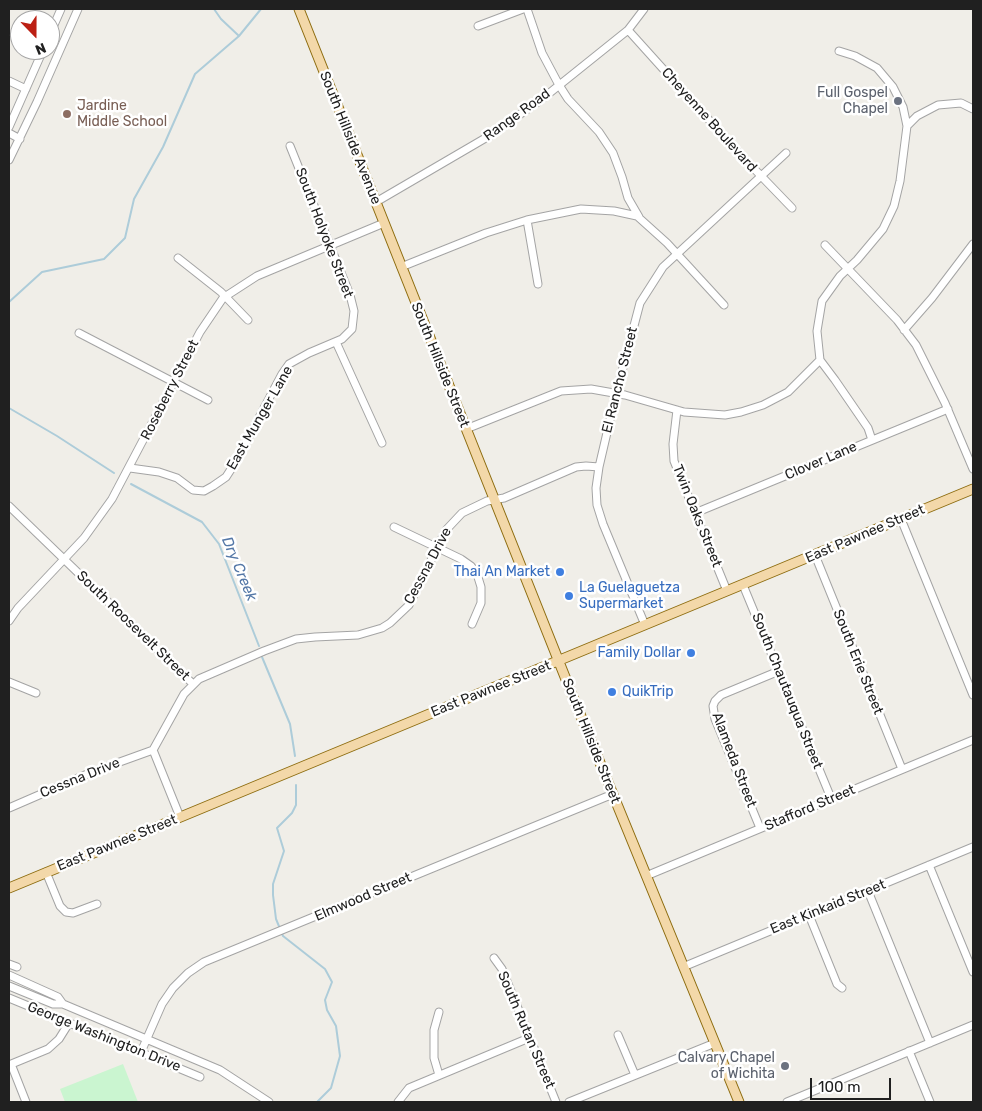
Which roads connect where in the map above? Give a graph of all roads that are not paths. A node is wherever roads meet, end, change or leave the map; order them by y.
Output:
1 (78, 9) edge
2 (299, 9) edge
3 (523, 9) edge
4 (527, 9) edge
5 (644, 9) edge
6 (478, 26) dead end
7 (628, 30) junction
8 (838, 51) dead end
9 (39, 60) edge
10 (9, 82) edge
11 (559, 85) junction
12 (26, 89) junction
13 (973, 109) edge
14 (907, 126) junction
15 (9, 127) edge
16 (9, 133) edge
17 (20, 139) junction
18 (290, 146) dead end
19 (786, 153) dead end
20 (9, 160) edge
21 (761, 176) junction
22 (376, 202) junction
23 (792, 208) dead end
24 (640, 219) junction
25 (526, 220) junction
26 (384, 223) junction
27 (973, 244) edge
28 (330, 245) junction
29 (825, 245) dead end
30 (677, 254) junction
31 (178, 258) dead end
32 (402, 267) junction
33 (848, 269) junction
34 (538, 284) dead end
35 (225, 297) junction
36 (724, 305) dead end
37 (248, 320) dead end
38 (904, 330) junction
39 (79, 333) dead end
40 (336, 342) junction
41 (820, 360) junction
42 (174, 383) junction
43 (616, 394) junction
44 (208, 400) dead end
45 (948, 409) junction
46 (677, 410) junction
47 (466, 430) junction
48 (872, 440) junction
49 (382, 443) dead end
50 (599, 467) junction
51 (130, 468) junction
52 (973, 469) edge
53 (973, 489) edge
54 (495, 500) junction
55 (9, 506) edge
56 (694, 513) junction
57 (901, 520) junction
58 (394, 527) dead end
59 (437, 548) junction
60 (814, 555) junction
61 (64, 559) junction
62 (744, 584) junction
63 (727, 591) junction
64 (9, 621) edge
65 (472, 624) dead end
66 (645, 625) junction
67 (559, 661) junction
68 (778, 671) junction
69 (9, 682) edge
70 (192, 684) junction
71 (36, 693) dead end
72 (973, 696) edge
73 (973, 740) edge
74 (153, 750) junction
75 (902, 769) junction
76 (613, 794) junction
77 (831, 798) junction
78 (9, 808) edge
79 (180, 817) junction
80 (760, 828) junction
81 (973, 847) edge
82 (929, 865) junction
83 (46, 872) junction
84 (646, 876) junction
85 (9, 888) edge
86 (868, 891) junction
87 (97, 904) dead end
88 (809, 915) junction
89 (494, 958) dead end
90 (9, 964) edge
91 (16, 967) dead end
92 (684, 967) junction
93 (973, 972) edge
94 (9, 975) edge
95 (9, 986) edge
96 (842, 988) dead end
97 (9, 998) edge
98 (63, 1004) junction
99 (439, 1012) dead end
100 (69, 1023) junction
101 (973, 1025) edge
102 (618, 1035) dead end
103 (529, 1038) junction
104 (147, 1039) junction
105 (715, 1043) junction
106 (930, 1043) junction
107 (141, 1052) junction
108 (909, 1052) junction
109 (10, 1065) edge
110 (439, 1075) junction
111 (635, 1075) junction
112 (200, 1077) dead end
113 (26, 1102) edge
114 (269, 1102) edge
115 (398, 1102) edge
116 (556, 1102) edge
117 (569, 1102) edge
118 (739, 1102) edge
119 (787, 1102) edge
120 (930, 1102) edge

1 - 17 street
2 - 22 main road, South Hillside Avenue
3 - 6 street
4 - 11 street
5 - 7 street, Range Road
7 - 11 street, Range Road
7 - 21 street, Cheyenne Boulevard
8 - 14 street
9 - 12 street
10 - 12 street
11 - 22 street, Range Road
11 - 24 street
12 - 15 street
13 - 14 street
14 - 33 street
16 - 17 street
17 - 20 street
18 - 28 street, South Holyoke Street
19 - 21 street, El Rancho Street
21 - 23 street, Cheyenne Boulevard
21 - 30 street, El Rancho Street
22 - 26 main road, South Hillside Avenue
24 - 25 street
24 - 30 street
25 - 32 street
25 - 34 street
26 - 28 street, Roseberry Street
26 - 32 main road, South Hillside Avenue
27 - 38 street
28 - 35 street, Roseberry Street
28 - 40 street, South Holyoke Street
29 - 33 street
30 - 36 street
30 - 43 street, El Rancho Street
31 - 35 street
32 - 47 main road, South Hillside Street
33 - 38 street
33 - 41 street
35 - 37 street
35 - 42 street, Roseberry Street
38 - 45 street
39 - 42 street
40 - 49 street
40 - 51 street, East Munger Lane
41 - 46 street
41 - 48 street
42 - 44 street
42 - 51 street, Roseberry Street
43 - 46 street
43 - 47 street
43 - 50 street, El Rancho Street
45 - 48 street, Clover Lane
45 - 52 street
46 - 56 street, Twin Oaks Street
47 - 54 main road, South Hillside Street
48 - 56 street, Clover Lane
50 - 54 street, Cessna Drive
50 - 66 street, El Rancho Street
51 - 61 street, Roseberry Street
53 - 57 main road, East Pawnee Street
54 - 59 street, Cessna Drive
54 - 67 main road, South Hillside Street
55 - 61 street, South Roosevelt Street
56 - 63 street, Twin Oaks Street
57 - 60 main road, East Pawnee Street
57 - 72 street
58 - 59 street
59 - 65 street
59 - 70 street, Cessna Drive
60 - 62 main road, East Pawnee Street
60 - 75 street, South Erie Street
61 - 64 street, Roseberry Street
61 - 70 street, South Roosevelt Street
62 - 63 main road, East Pawnee Street
62 - 68 street, South Chautauqua Street
63 - 66 main road, East Pawnee Street
66 - 67 main road, East Pawnee Street
67 - 76 main road, South Hillside Street
67 - 79 main road, East Pawnee Street
68 - 77 street, South Chautauqua Street
68 - 80 street, Alameda Street
69 - 71 street
70 - 74 street, South Roosevelt Street
73 - 75 street, Stafford Street
74 - 78 street, Cessna Drive
74 - 79 street
75 - 77 street, Stafford Street
76 - 84 main road, South Hillside Street
76 - 104 street, Elmwood Street
77 - 80 street, Stafford Street
79 - 83 main road, East Pawnee Street
80 - 84 street, Stafford Street
81 - 82 street, East Kinkaid Street
82 - 86 street, East Kinkaid Street
82 - 93 street
83 - 85 main road, East Pawnee Street
83 - 87 street
84 - 92 main road, South Hillside Street
86 - 88 street, East Kinkaid Street
86 - 106 street
88 - 92 street, East Kinkaid Street
88 - 96 street
89 - 103 street, South Rutan Street
90 - 91 street
92 - 105 main road, South Hillside Street
94 - 98 street
95 - 98 street
97 - 100 street, George Washington Drive
98 - 104 street
99 - 110 street
100 - 107 street, George Washington Drive
100 - 109 street
101 - 106 street
102 - 111 street
103 - 110 street
103 - 116 street, South Rutan Street
104 - 107 street, Elmwood Street
104 - 114 street
105 - 111 street
105 - 118 main road, South Hillside Street
106 - 108 street
107 - 112 street, George Washington Drive
108 - 119 street
108 - 120 street
109 - 113 street
110 - 115 street
111 - 117 street

